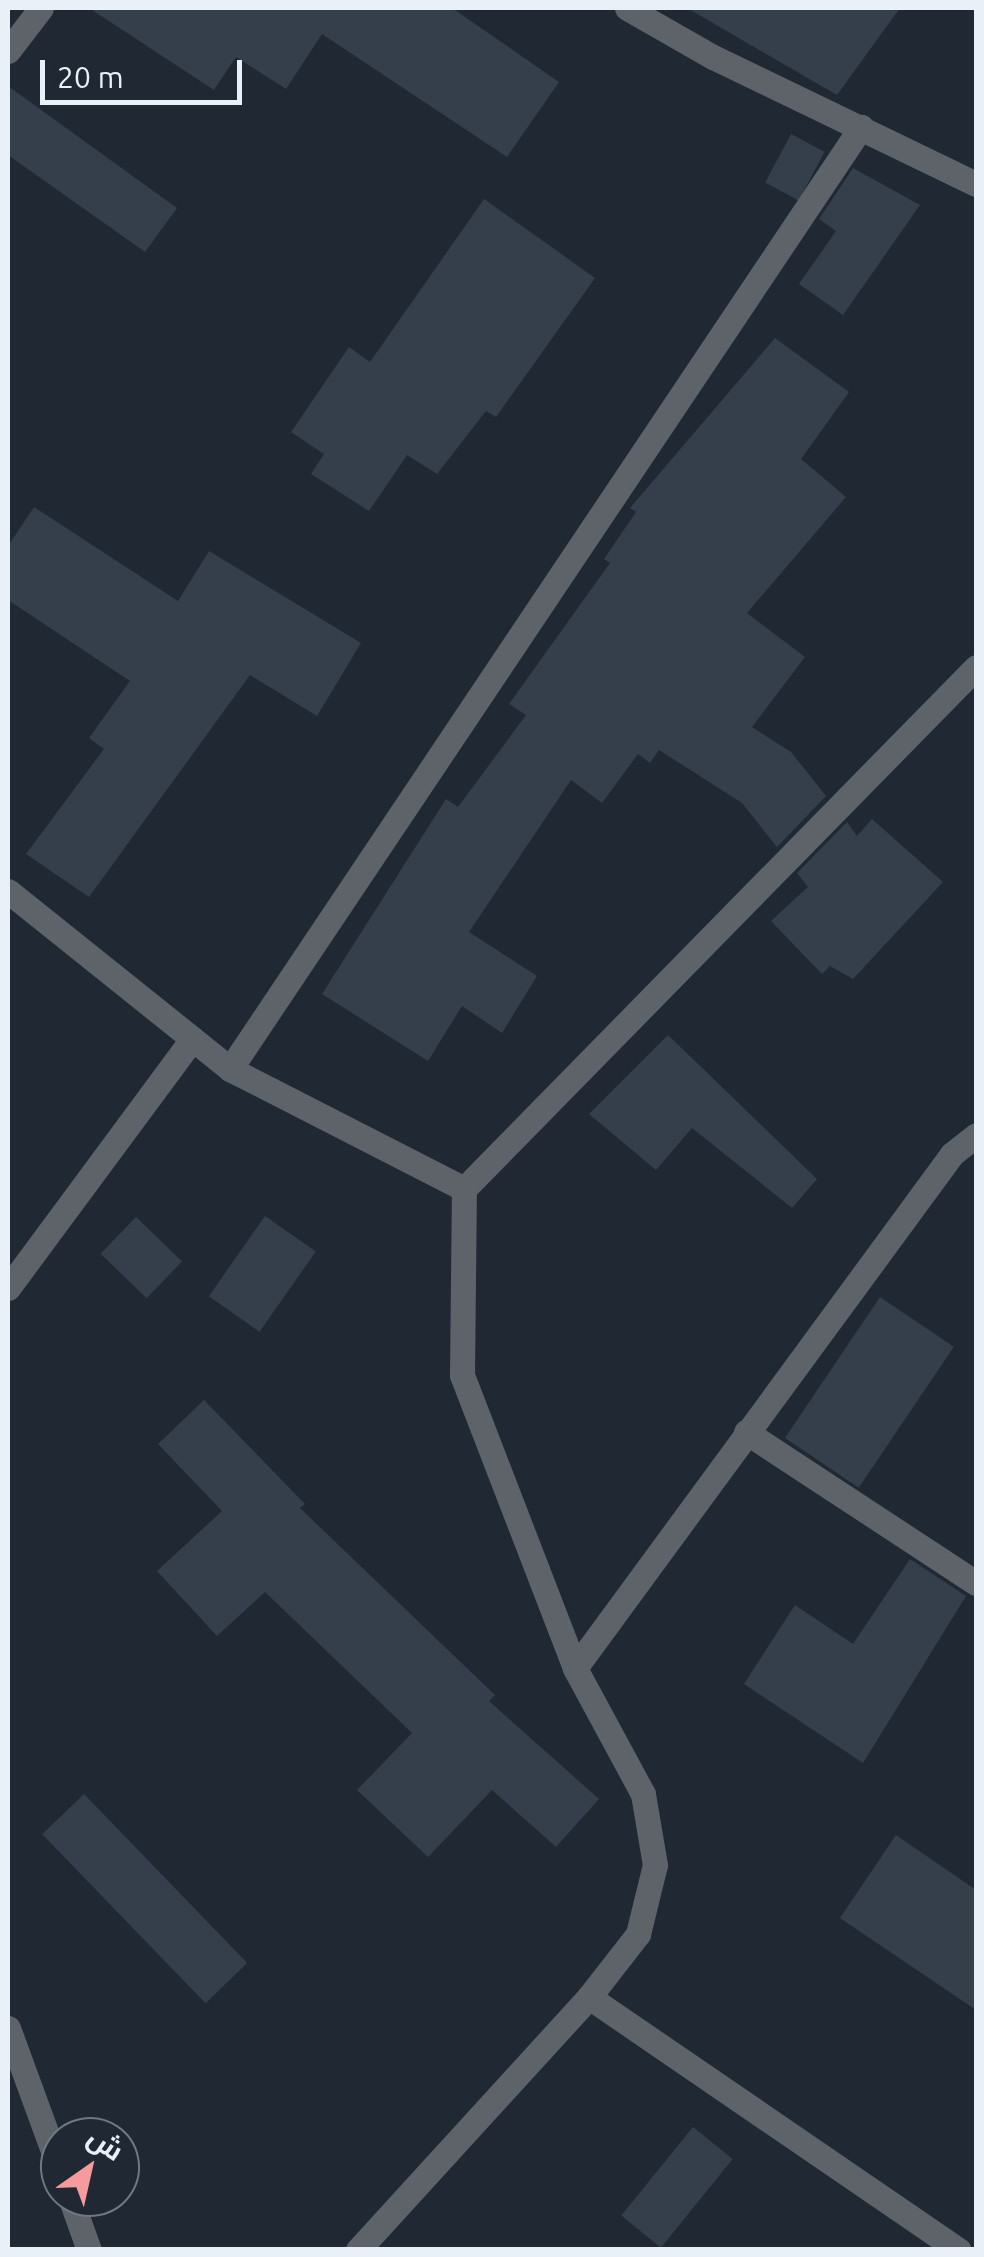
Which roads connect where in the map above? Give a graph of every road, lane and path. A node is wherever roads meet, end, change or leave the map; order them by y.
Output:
1 (42, 8) edge
2 (626, 8) edge
3 (8, 51) edge
4 (861, 127) junction
5 (976, 184) edge
6 (976, 667) edge
7 (8, 891) edge
8 (192, 1039) junction
9 (230, 1070) junction
10 (976, 1135) edge
11 (464, 1188) junction
12 (8, 1288) edge
13 (746, 1432) junction
14 (976, 1583) edge
15 (575, 1668) junction
16 (589, 1997) junction
17 (8, 2028) edge
18 (41, 2117) edge
19 (77, 2217) edge
20 (89, 2250) edge
21 (358, 2250) edge
22 (959, 2250) edge

1 - 3 street
2 - 4 street
4 - 5 street
4 - 9 street
6 - 11 street
7 - 8 street
8 - 9 street
8 - 12 street
9 - 11 street
10 - 13 street
11 - 15 street
13 - 14 street
13 - 15 street
15 - 16 street
16 - 21 street
16 - 22 street
17 - 18 street
19 - 20 street

